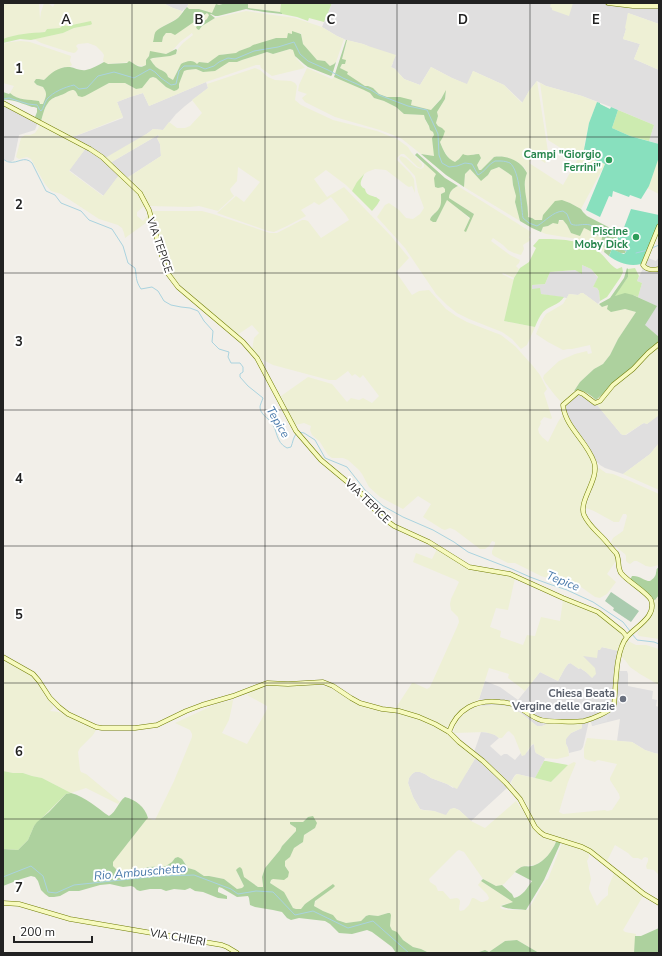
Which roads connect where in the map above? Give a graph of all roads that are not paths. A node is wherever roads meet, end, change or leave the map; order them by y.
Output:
1 (608, 3) edge
2 (659, 6) edge
3 (3, 103) edge
4 (659, 226) edge
5 (659, 270) edge
6 (659, 344) edge
7 (628, 636) junction
8 (3, 657) edge
9 (449, 732) junction
10 (3, 903) edge
11 (659, 904) edge
12 (237, 953) edge

1 - 2 street
3 - 7 street, VIA TEPICE
4 - 5 street
6 - 7 street
7 - 9 street
8 - 9 street
9 - 11 street
10 - 12 street, VIA CHIERI

